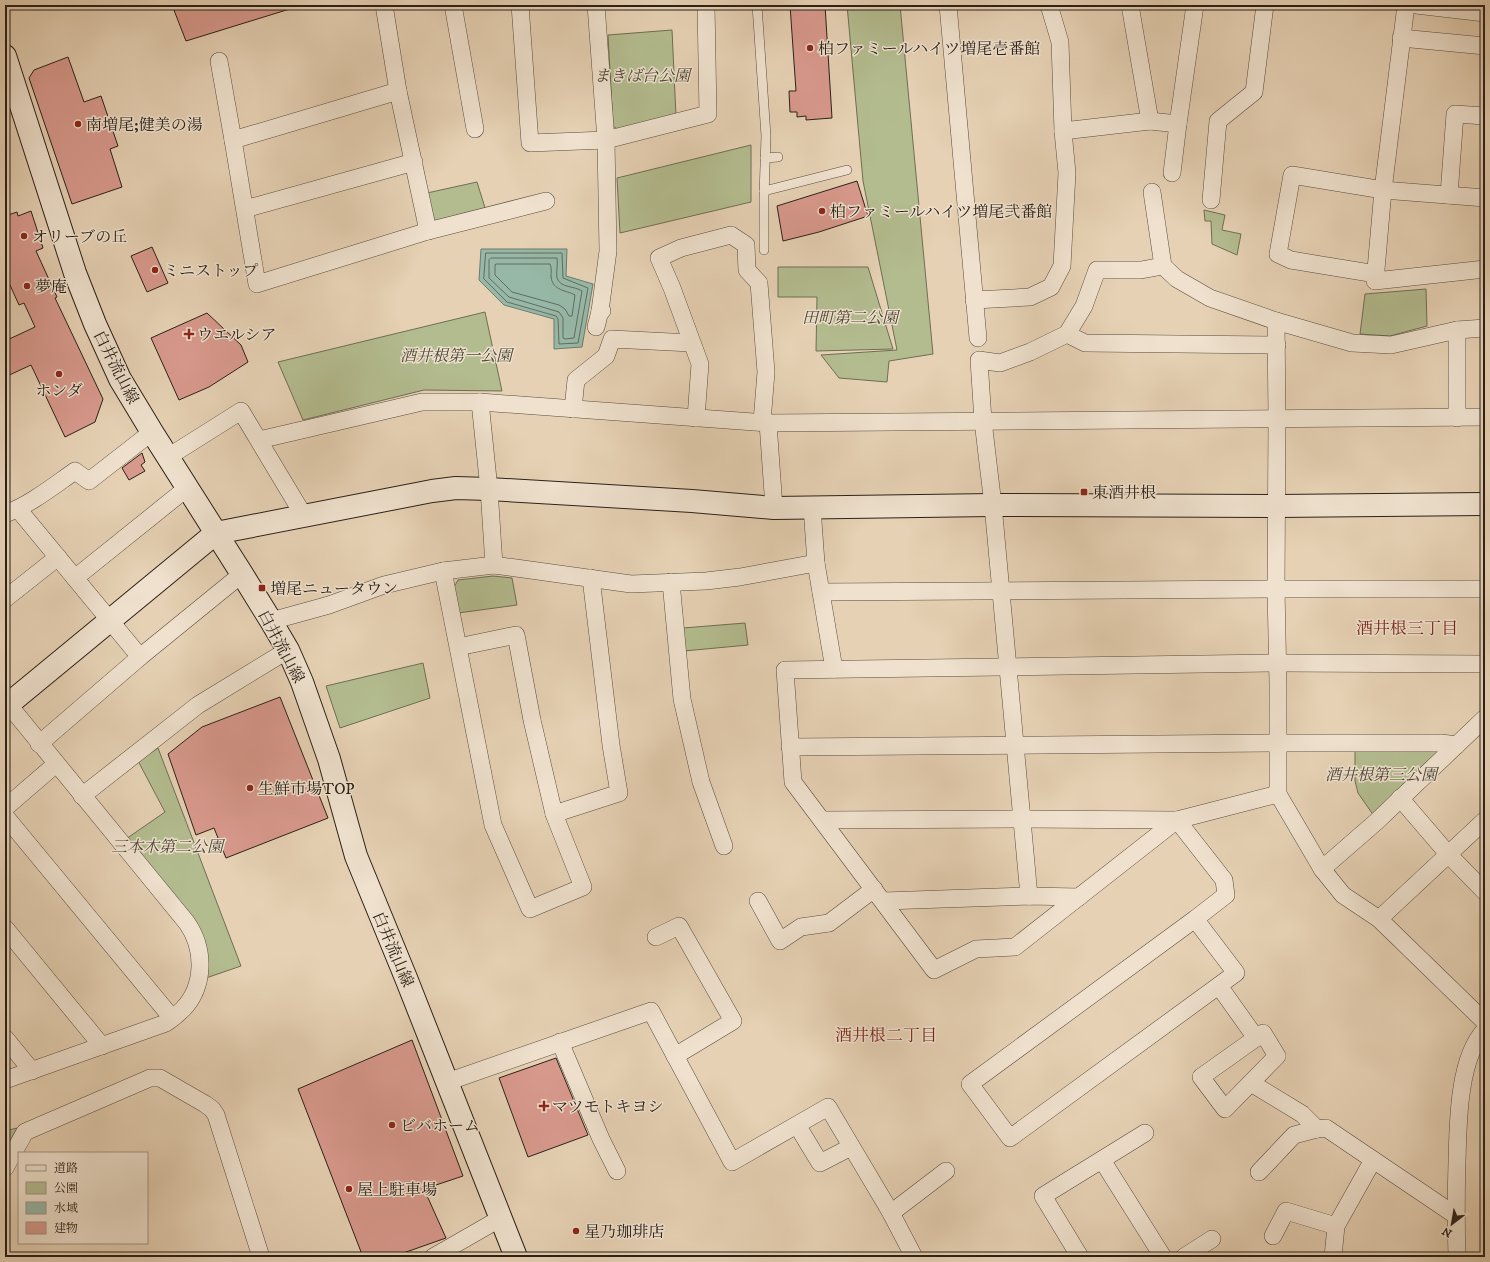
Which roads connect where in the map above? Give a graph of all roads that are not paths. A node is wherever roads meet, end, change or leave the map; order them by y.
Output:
1 (384, 5) edge
2 (453, 5) edge
3 (520, 5) edge
4 (596, 5) edge
5 (706, 5) edge
6 (757, 5) edge
7 (948, 5) edge
8 (1049, 5) edge
9 (1130, 5) edge
10 (1195, 5) edge
11 (1265, 5) edge
12 (1406, 5) edge
13 (1416, 5) edge
14 (1485, 13) edge
15 (1401, 38) junction
16 (1485, 46) edge
17 (5, 56) edge
18 (219, 61) dead end
19 (398, 91) junction
20 (1485, 116) edge
21 (1150, 121) junction
22 (1178, 124) junction
23 (475, 129) dead end
24 (1064, 131) junction
25 (233, 140) junction
26 (606, 140) junction
27 (778, 157) dead end
28 (765, 158) junction
29 (414, 162) junction
30 (847, 170) dead end
31 (1172, 173) dead end
32 (1383, 190) junction
33 (764, 191) junction
34 (1152, 192) dead end
35 (1449, 195) junction
36 (1485, 198) edge
37 (1211, 200) dead end
38 (546, 201) dead end
39 (245, 209) junction
40 (428, 231) junction
41 (764, 250) dead end
42 (1163, 266) junction
43 (1485, 269) edge
44 (1376, 274) junction
45 (974, 300) junction
46 (599, 316) dead end
47 (1276, 321) junction
48 (1485, 328) edge
49 (1456, 330) junction
50 (1067, 334) junction
51 (978, 338) dead end
52 (691, 343) junction
53 (1277, 345) junction
54 (480, 402) junction
55 (573, 409) junction
56 (1485, 417) edge
57 (696, 418) junction
58 (1277, 418) junction
59 (1457, 418) junction
60 (983, 421) junction
61 (765, 422) junction
62 (152, 432) junction
63 (259, 440) junction
64 (168, 457) junction
65 (187, 488) junction
66 (489, 489) junction
67 (1485, 504) edge
68 (993, 506) junction
69 (1277, 506) junction
70 (812, 507) junction
71 (774, 508) junction
72 (12, 511) edge
73 (304, 516) junction
74 (216, 533) junction
75 (58, 557) junction
76 (816, 563) junction
77 (494, 565) junction
78 (443, 571) junction
79 (242, 574) junction
80 (75, 578) junction
81 (591, 578) junction
82 (671, 582) junction
83 (1276, 588) junction
84 (1485, 589) edge
85 (1001, 591) junction
86 (821, 592) junction
87 (5, 599) edge
88 (109, 620) junction
89 (271, 621) junction
90 (458, 647) junction
91 (288, 650) junction
92 (140, 657) junction
93 (1278, 663) junction
94 (1485, 664) edge
95 (1008, 668) junction
96 (834, 669) junction
97 (6, 706) edge
98 (1485, 718) edge
99 (1278, 742) junction
100 (39, 744) junction
101 (1015, 744) junction
102 (1457, 745) junction
103 (790, 747) junction
104 (56, 764) junction
105 (1278, 794) junction
106 (82, 796) junction
107 (1400, 798) junction
108 (5, 808) edge
109 (554, 814) junction
110 (5, 816) edge
111 (1022, 819) junction
112 (822, 820) junction
113 (1177, 820) junction
114 (1485, 820) edge
115 (724, 846) dead end
116 (1448, 854) junction
117 (1322, 869) junction
118 (1485, 892) edge
119 (879, 895) junction
120 (1029, 896) junction
121 (1079, 897) junction
122 (758, 901) dead end
123 (1196, 919) junction
124 (1379, 919) junction
125 (5, 928) edge
126 (656, 937) dead end
127 (1219, 986) junction
128 (172, 1018) junction
129 (1485, 1022) edge
130 (1485, 1030) edge
131 (5, 1038) edge
132 (1256, 1038) junction
133 (560, 1042) junction
134 (102, 1046) junction
135 (675, 1056) junction
136 (32, 1071) junction
137 (5, 1080) edge
138 (447, 1082) junction
139 (1251, 1083) junction
140 (797, 1126) junction
141 (1317, 1129) junction
142 (1145, 1133) dead end
143 (851, 1147) junction
144 (1102, 1160) junction
145 (1373, 1160) junction
146 (5, 1168) edge
147 (617, 1171) dead end
148 (946, 1171) dead end
149 (1259, 1172) dead end
150 (891, 1213) junction
151 (1455, 1215) junction
152 (501, 1218) junction
153 (1336, 1226) junction
154 (1273, 1236) dead end
155 (1212, 1239) dead end
156 (261, 1257) edge
157 (433, 1257) edge
158 (516, 1257) edge
159 (914, 1257) edge
160 (1080, 1257) edge
161 (1163, 1257) edge
162 (1184, 1257) edge
163 (1333, 1257) edge
164 (1458, 1257) edge

1 - 19 street
2 - 23 street
3 - 26 street
4 - 26 street
5 - 26 street
6 - 28 lane
7 - 45 street
8 - 24 street
9 - 21 street
10 - 22 street
11 - 37 street
12 - 15 street
13 - 14 street
15 - 16 street
15 - 32 street
17 - 62 street, 白井流山線
18 - 25 street
19 - 25 street
19 - 29 street
20 - 35 street
21 - 22 street
21 - 24 street
22 - 31 street
24 - 45 street
25 - 39 street
26 - 46 street
27 - 28 lane
28 - 33 lane
29 - 39 street
29 - 40 street
30 - 33 lane
32 - 35 street
32 - 44 street
32 - 44 street
33 - 41 lane
34 - 42 street
35 - 36 street
38 - 40 street
39 - 40 street
42 - 47 street
42 - 50 street
43 - 44 street
45 - 51 street
47 - 49 street
47 - 53 street
48 - 49 street
49 - 59 street
50 - 53 street
50 - 60 street
52 - 55 street
52 - 57 street
52 - 61 street
53 - 58 street
54 - 55 street
54 - 63 street
54 - 66 street
55 - 57 street
56 - 59 street
57 - 61 street
58 - 59 street
58 - 60 street
58 - 69 street
60 - 61 street
60 - 68 street
61 - 71 street
62 - 64 street, 白井流山線
62 - 72 street
63 - 64 street
63 - 73 street
64 - 65 street, 白井流山線
65 - 74 street, 白井流山線
65 - 80 street
66 - 71 street
66 - 73 street
66 - 77 street
67 - 69 street
68 - 69 street
68 - 70 street
68 - 85 street
69 - 83 street
70 - 71 street
70 - 76 street
72 - 75 street
73 - 74 street
74 - 79 street, 白井流山線
74 - 88 street
75 - 80 street
75 - 87 street
76 - 82 street
76 - 86 street
77 - 78 street
77 - 81 street
78 - 89 street
78 - 90 street
79 - 89 street, 白井流山線
79 - 92 street
80 - 88 street
81 - 82 street
81 - 109 street
82 - 115 street
83 - 84 street
83 - 85 street
83 - 93 street
85 - 86 street
85 - 95 street
86 - 96 street
88 - 92 street
88 - 97 street
89 - 91 street, 白井流山線
90 - 109 street
90 - 109 street
91 - 106 street
91 - 138 street, 白井流山線
92 - 100 street
93 - 94 street
93 - 95 street
93 - 99 street
95 - 96 street
95 - 101 street
96 - 103 street
97 - 100 street
98 - 102 street
99 - 101 street
99 - 102 street
99 - 105 street
100 - 104 street
101 - 103 street
101 - 111 street
102 - 107 street
103 - 112 street
104 - 106 street
104 - 108 street
105 - 113 street
105 - 117 street
106 - 128 street
107 - 116 street
107 - 117 street
110 - 128 street
111 - 112 street
111 - 113 street
111 - 120 street
112 - 119 street
113 - 121 street
113 - 123 street
114 - 116 street
116 - 118 street
116 - 124 street
117 - 124 street
119 - 120 street
119 - 121 street
119 - 122 street
120 - 121 street
123 - 127 street
123 - 127 street
124 - 129 street
125 - 134 street
126 - 135 street
127 - 132 street
128 - 134 street
130 - 151 street
131 - 136 street
132 - 139 street
132 - 139 street
133 - 135 street
133 - 138 street
133 - 147 street
134 - 136 street
135 - 140 street
136 - 137 street
138 - 152 street, 白井流山線
139 - 141 street
140 - 143 street
140 - 143 street
141 - 145 street
141 - 149 street
142 - 144 street
143 - 150 street
144 - 160 street
144 - 161 street
145 - 151 street
145 - 153 street
146 - 156 street
148 - 150 street
150 - 159 street
151 - 164 street
152 - 157 street
152 - 158 street, 白井流山線
153 - 154 street
153 - 163 street
155 - 162 street

